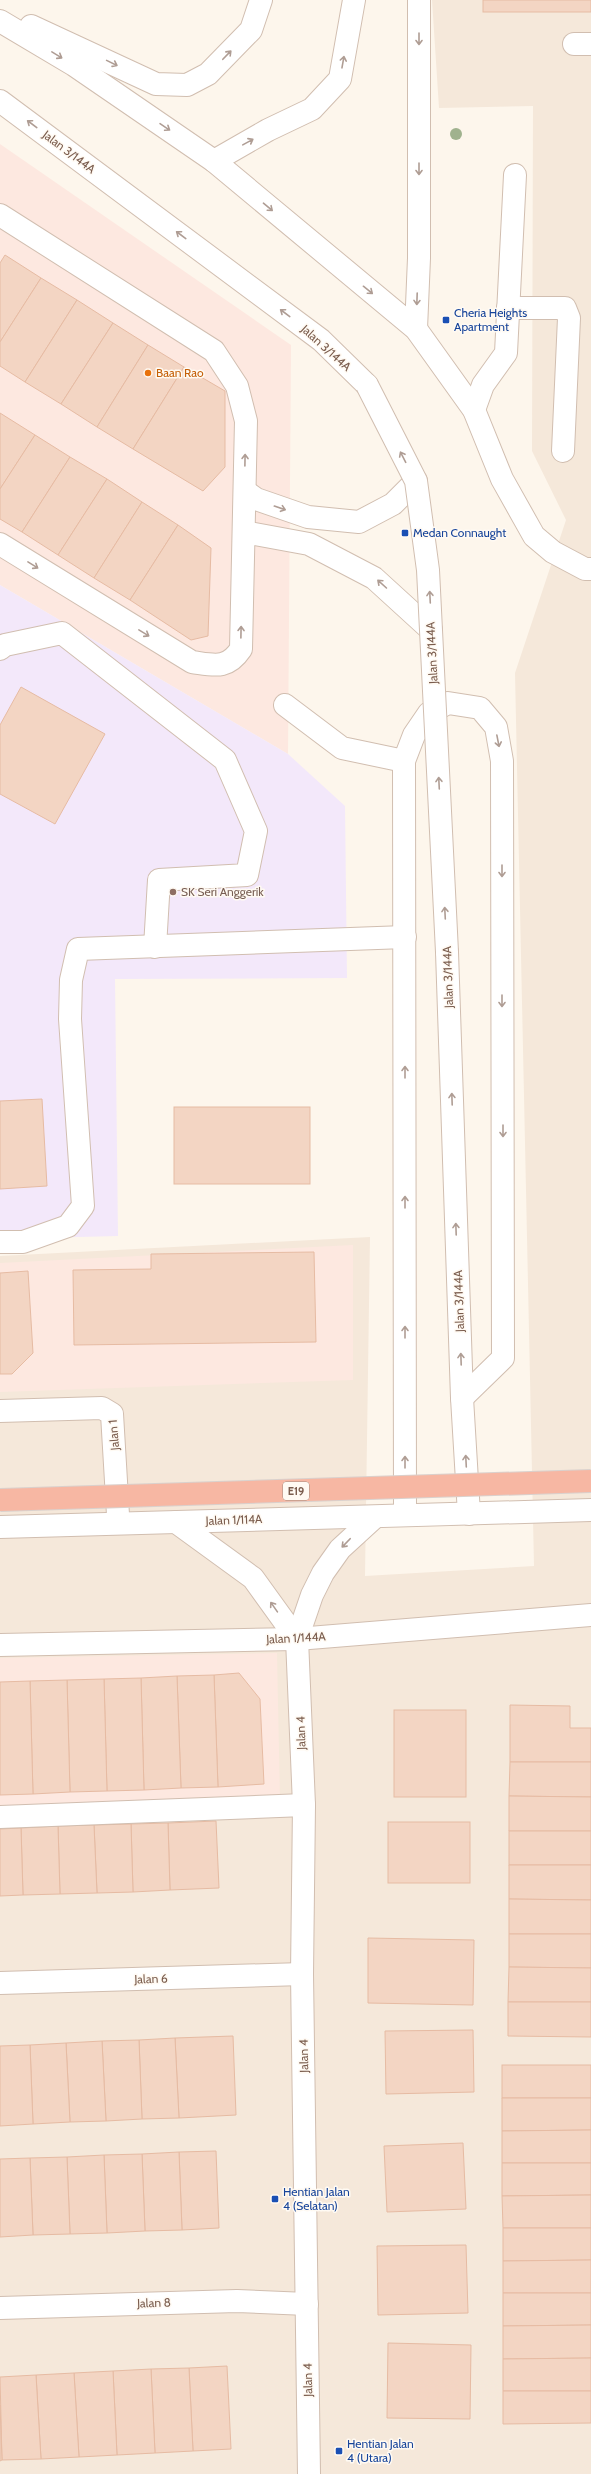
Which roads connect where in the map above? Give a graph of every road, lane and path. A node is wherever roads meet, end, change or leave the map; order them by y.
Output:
1 (261, 0) edge
2 (354, 0) edge
3 (419, 0) edge
4 (0, 13) edge
5 (0, 21) edge
6 (0, 101) edge
7 (214, 161) junction
8 (515, 175) dead end
9 (0, 215) edge
10 (508, 308) junction
11 (416, 329) junction
12 (474, 410) junction
13 (563, 450) dead end
14 (416, 481) junction
15 (245, 491) junction
16 (244, 532) junction
17 (0, 544) edge
18 (591, 569) edge
19 (431, 630) junction
20 (0, 649) edge
21 (285, 705) dead end
22 (404, 762) junction
23 (405, 937) junction
24 (155, 946) junction
25 (0, 1242) edge
26 (462, 1398) junction
27 (0, 1411) edge
28 (591, 1481) edge
29 (591, 1490) edge
30 (0, 1500) edge
31 (0, 1509) edge
32 (591, 1510) edge
33 (469, 1514) junction
34 (405, 1515) junction
35 (375, 1517) junction
36 (118, 1522) junction
37 (176, 1522) junction
38 (0, 1527) edge
39 (591, 1615) edge
40 (297, 1639) junction
41 (0, 1645) edge
42 (304, 1805) junction
43 (0, 1817) edge
44 (302, 1974) junction
45 (0, 1983) edge
46 (307, 2304) junction
47 (0, 2308) edge
48 (309, 2474) edge

4 -> 1 street
7 -> 2 street
3 -> 11 street
5 -> 7 street
14 -> 6 street, Jalan 3/144A, bridge
7 -> 11 street
8 - 10 street
15 -> 9 street
10 - 12 street
10 - 13 street
11 - 12 street
12 - 18 street
15 -> 14 street
19 -> 14 street, Jalan 3/144A, bridge
15 - 16 street
17 -> 16 street
19 -> 16 street
26 -> 19 street, Jalan 3/144A, bridge
20 - 24 street
21 - 22 street
22 - 23 street
22 -> 26 street
23 - 24 street
34 -> 23 street
24 - 25 street
33 -> 26 street
27 - 36 street, Jalan 1
28 - 30 highway, E19, bridge
29 - 31 highway, E19
32 - 33 street, Jalan 1/114A
33 - 34 street, Jalan 1/114A
34 - 35 street, Jalan 1/114A
35 - 37 street, Jalan 1/114A
35 -> 40 street
36 - 37 street, Jalan 1/114A
36 - 38 street, Jalan 1/114A
40 -> 37 street
39 - 40 street, Jalan 1/144A
40 - 41 street, Jalan 1/144A
40 - 42 street, Jalan 4
42 - 43 street
42 - 44 street, Jalan 4
44 - 45 street, Jalan 6
44 - 46 street, Jalan 4
46 - 47 street, Jalan 8
46 - 48 street, Jalan 4

